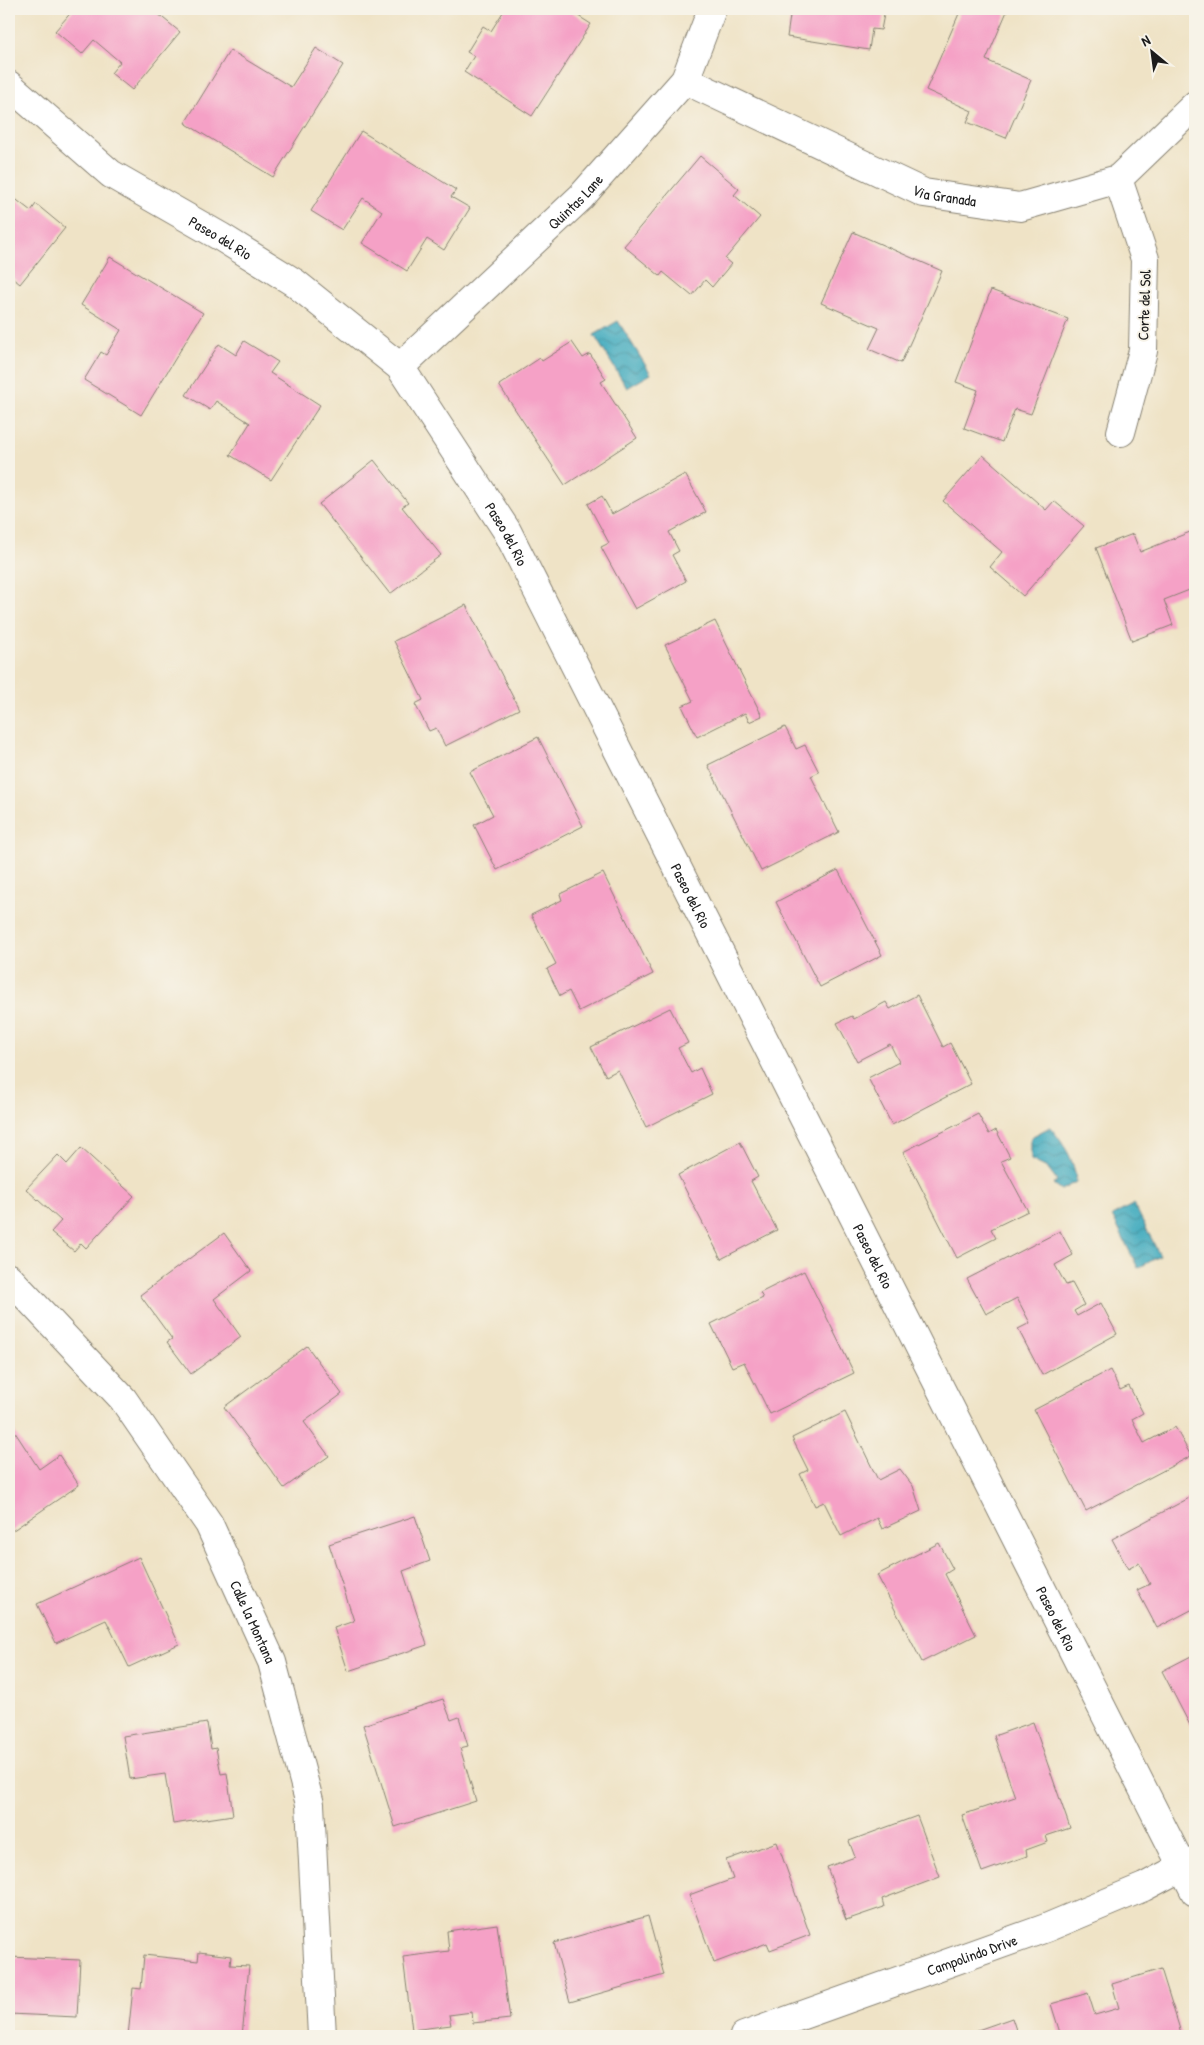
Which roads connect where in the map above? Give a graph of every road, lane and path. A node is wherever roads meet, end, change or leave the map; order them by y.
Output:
1 (712, 9) edge
2 (685, 80) junction
3 (9, 85) edge
4 (1195, 106) edge
5 (1118, 179) junction
6 (400, 367) junction
7 (1121, 432) dead end
8 (9, 1278) edge
9 (1189, 1864) edge
10 (1195, 1892) edge
11 (322, 2036) edge
12 (744, 2036) edge

1 - 2 street, Quintas Lane
2 - 5 street, Via Granada
2 - 6 street, Quintas Lane
3 - 6 street, Paseo del Rio
4 - 5 street, Via Granada
5 - 7 street, Corte del Sol
6 - 9 street, Paseo del Rio
8 - 11 street, Calle la Montana
9 - 10 street, Paseo del Rio
9 - 12 street, Campolindo Drive

